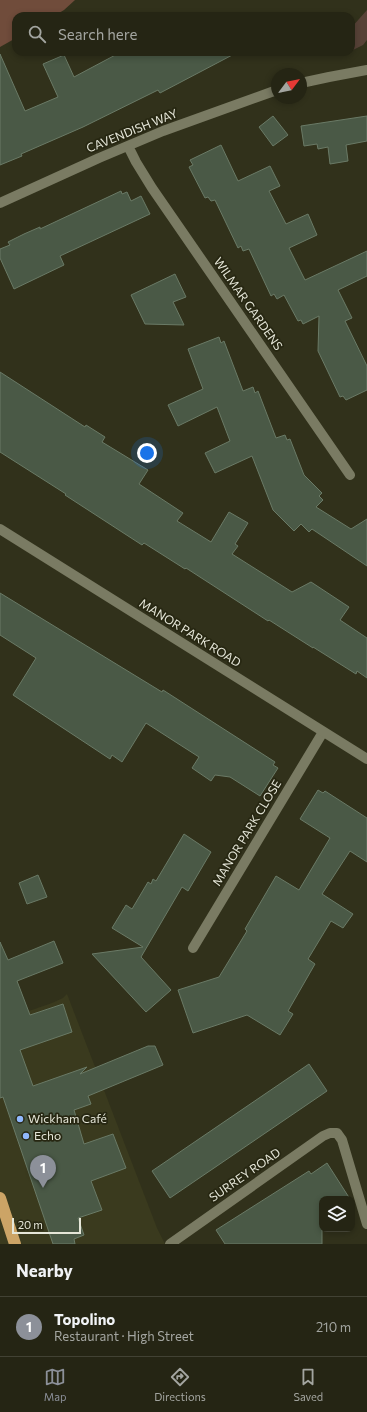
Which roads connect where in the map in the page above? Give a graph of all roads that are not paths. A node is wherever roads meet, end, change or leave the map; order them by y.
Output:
1 (367, 70) edge
2 (307, 82) edge
3 (271, 92) edge
4 (128, 146) junction
5 (0, 203) edge
6 (350, 475) dead end
7 (0, 529) edge
8 (323, 732) junction
9 (367, 759) edge
10 (193, 948) dead end
11 (0, 1198) edge
12 (367, 1224) edge
13 (15, 1244) edge
14 (170, 1244) edge

1 - 2 street
3 - 4 street, CAVENDISH WAY
4 - 5 street, CAVENDISH WAY
4 - 6 street, WILMAR GARDENS
7 - 8 street, MANOR PARK ROAD
8 - 9 street, MANOR PARK ROAD
8 - 10 street, MANOR PARK CLOSE
11 - 13 highway
12 - 14 street, SURREY ROAD

